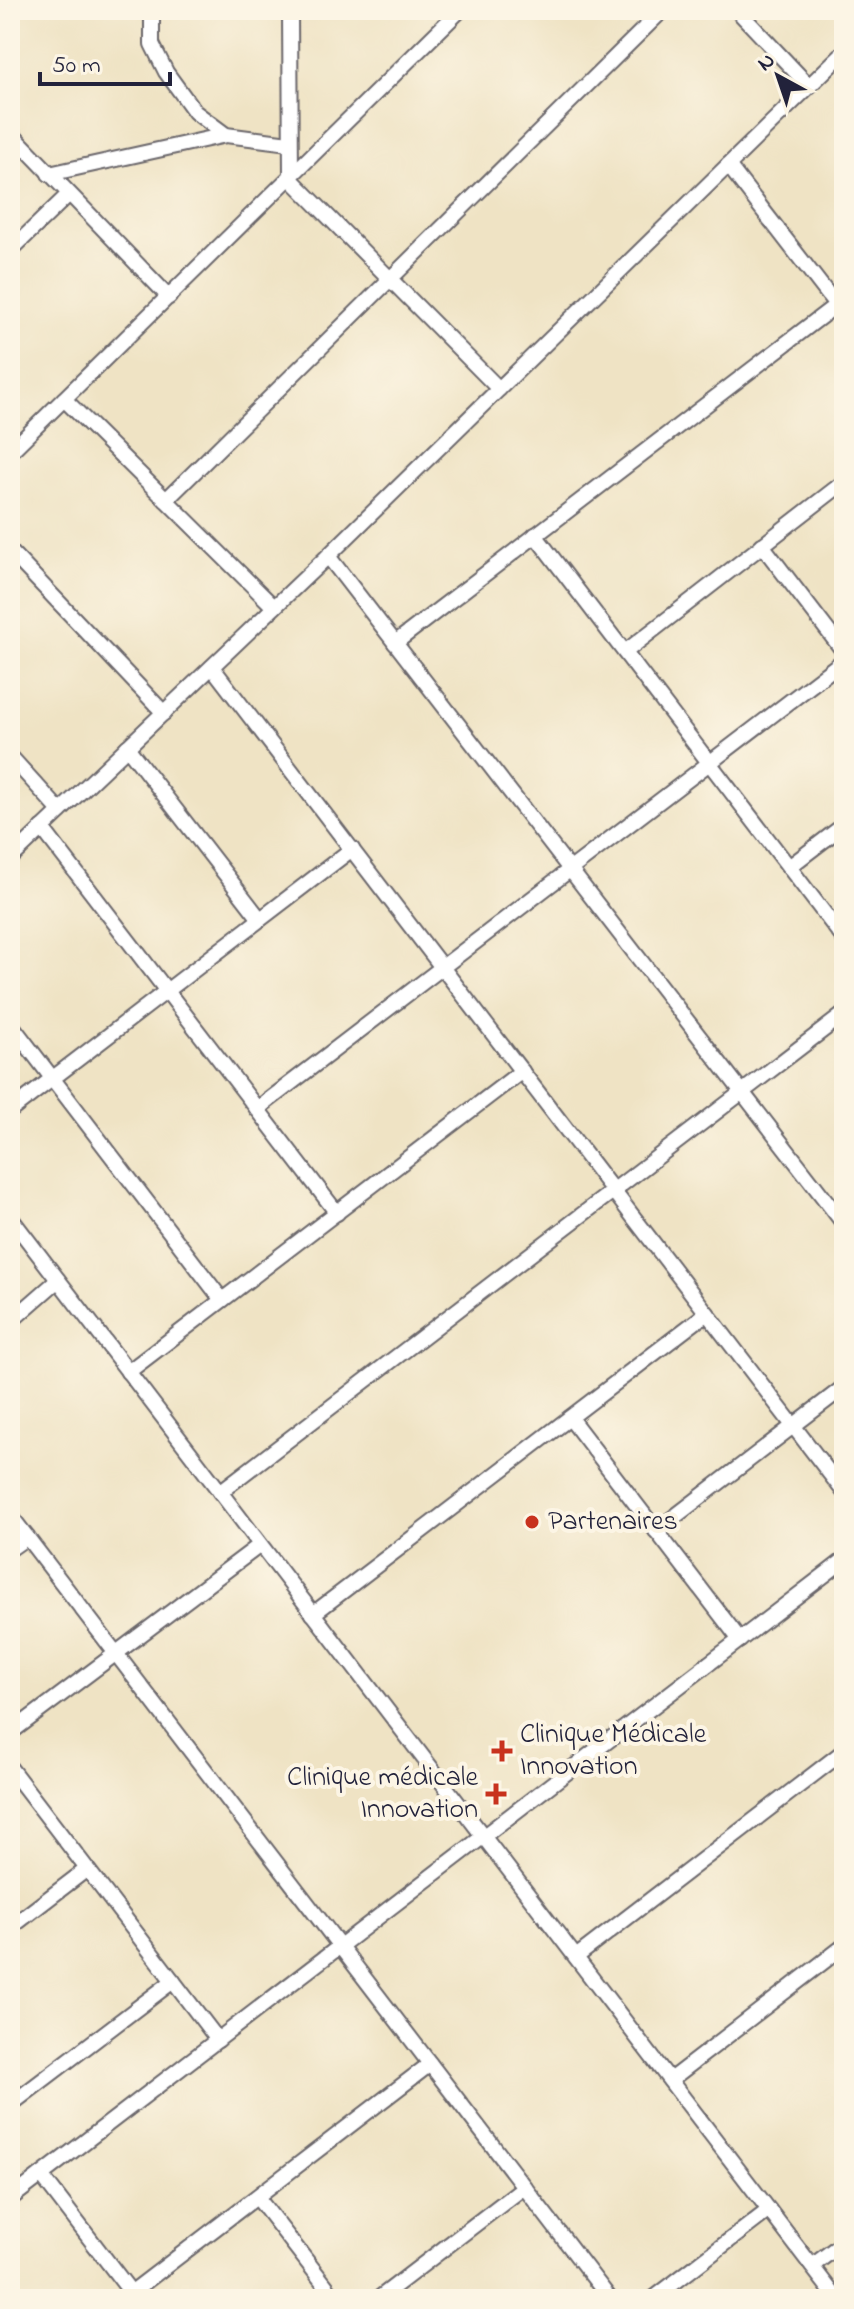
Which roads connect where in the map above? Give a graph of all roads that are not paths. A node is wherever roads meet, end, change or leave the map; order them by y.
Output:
1 (152, 10) edge
2 (290, 10) edge
3 (460, 10) edge
4 (663, 10) edge
5 (737, 10) edge
6 (839, 57) edge
7 (844, 74) edge
8 (809, 86) junction
9 (10, 132) edge
10 (226, 135) junction
11 (289, 143) junction
12 (728, 165) junction
13 (49, 174) junction
14 (291, 179) junction
15 (68, 195) junction
16 (10, 251) edge
17 (391, 278) junction
18 (169, 297) junction
19 (841, 306) edge
20 (499, 389) junction
21 (64, 399) junction
22 (10, 452) edge
23 (844, 482) edge
24 (166, 500) junction
25 (535, 535) junction
26 (762, 545) junction
27 (10, 551) edge
28 (328, 556) junction
29 (274, 607) junction
30 (395, 643) junction
31 (625, 652) junction
32 (844, 652) edge
33 (844, 660) edge
34 (212, 667) junction
35 (164, 713) junction
36 (127, 747) junction
37 (10, 756) edge
38 (709, 763) junction
39 (60, 811) junction
40 (844, 825) edge
41 (42, 828) junction
42 (352, 849) junction
43 (10, 859) edge
44 (789, 867) junction
45 (570, 870) junction
46 (260, 919) junction
47 (844, 939) edge
48 (442, 967) junction
49 (166, 991) junction
50 (844, 1014) edge
51 (10, 1023) edge
52 (522, 1071) junction
53 (53, 1078) junction
54 (742, 1092) junction
55 (257, 1109) junction
56 (10, 1111) edge
57 (614, 1190) junction
58 (337, 1213) junction
59 (10, 1217) edge
60 (844, 1224) edge
61 (58, 1280) junction
62 (222, 1300) junction
63 (707, 1313) junction
64 (10, 1322) edge
65 (128, 1372) junction
66 (844, 1387) edge
67 (570, 1418) junction
68 (793, 1426) junction
69 (220, 1492) junction
70 (844, 1492) edge
71 (10, 1515) edge
72 (656, 1531) junction
73 (27, 1537) junction
74 (260, 1545) junction
75 (10, 1549) edge
76 (844, 1560) edge
77 (313, 1614) junction
78 (740, 1640) junction
79 (116, 1654) junction
80 (10, 1733) edge
81 (844, 1751) edge
82 (10, 1768) edge
83 (483, 1836) junction
84 (87, 1869) junction
85 (10, 1928) edge
86 (340, 1946) junction
87 (844, 1946) edge
88 (576, 1957) junction
89 (173, 1981) junction
90 (218, 2040) junction
91 (430, 2064) junction
92 (670, 2080) junction
93 (10, 2105) edge
94 (41, 2175) junction
95 (524, 2187) junction
96 (257, 2197) junction
97 (10, 2199) edge
98 (769, 2210) junction
99 (844, 2242) edge
100 (812, 2266) junction
101 (130, 2297) edge
102 (336, 2299) edge
103 (378, 2299) edge
104 (610, 2299) edge
105 (653, 2299) edge
106 (837, 2299) edge

1 - 10 street
2 - 11 street
3 - 14 street
4 - 17 street
5 - 8 street
6 - 7 street
6 - 8 street
8 - 12 street
9 - 13 street
10 - 11 street
10 - 13 street
11 - 14 street
12 - 19 street
12 - 20 street
13 - 15 street
14 - 17 street
14 - 18 street
15 - 16 street
15 - 18 street
17 - 20 street
17 - 24 street
18 - 21 street
19 - 25 street
20 - 28 street
21 - 22 street
21 - 24 street
23 - 26 street
24 - 29 street
25 - 30 street
25 - 31 street
26 - 31 street
26 - 32 street
27 - 35 street
28 - 29 street
28 - 30 street
29 - 34 street
30 - 45 street
31 - 38 street
33 - 38 street
34 - 35 street
34 - 42 street
35 - 36 street
36 - 39 street
36 - 46 street
37 - 39 street
38 - 44 street
38 - 45 street
39 - 41 street
40 - 44 street
41 - 43 street
41 - 49 street
42 - 46 street
42 - 48 street
44 - 47 street
45 - 48 street
45 - 54 street
46 - 49 street
48 - 52 street
48 - 55 street
49 - 53 street
49 - 55 street
50 - 54 street
51 - 53 street
52 - 57 street
52 - 58 street
53 - 56 street
53 - 62 street
54 - 57 street
54 - 60 street
55 - 58 street
57 - 63 street
57 - 69 street
58 - 62 street
59 - 61 street
61 - 64 street
61 - 65 street
62 - 65 street
63 - 67 street
63 - 68 street
65 - 69 street
66 - 68 street
67 - 72 street
67 - 77 street
68 - 70 street
68 - 72 street
69 - 74 street
71 - 73 street
72 - 78 street
73 - 75 street
73 - 79 street
74 - 77 street
74 - 79 street
76 - 78 street
77 - 83 street
78 - 83 street
79 - 80 street
79 - 86 street
81 - 88 street
82 - 84 street
83 - 86 street
83 - 88 street
84 - 85 street
84 - 89 street
86 - 90 street
86 - 91 street
87 - 92 street
88 - 92 street
89 - 90 street
89 - 93 street
90 - 94 street
91 - 95 street
91 - 96 street
92 - 98 street
94 - 97 street
94 - 101 street
95 - 103 street
95 - 104 street
96 - 101 street
96 - 102 street
98 - 100 street
98 - 105 street
99 - 100 street
100 - 106 street

